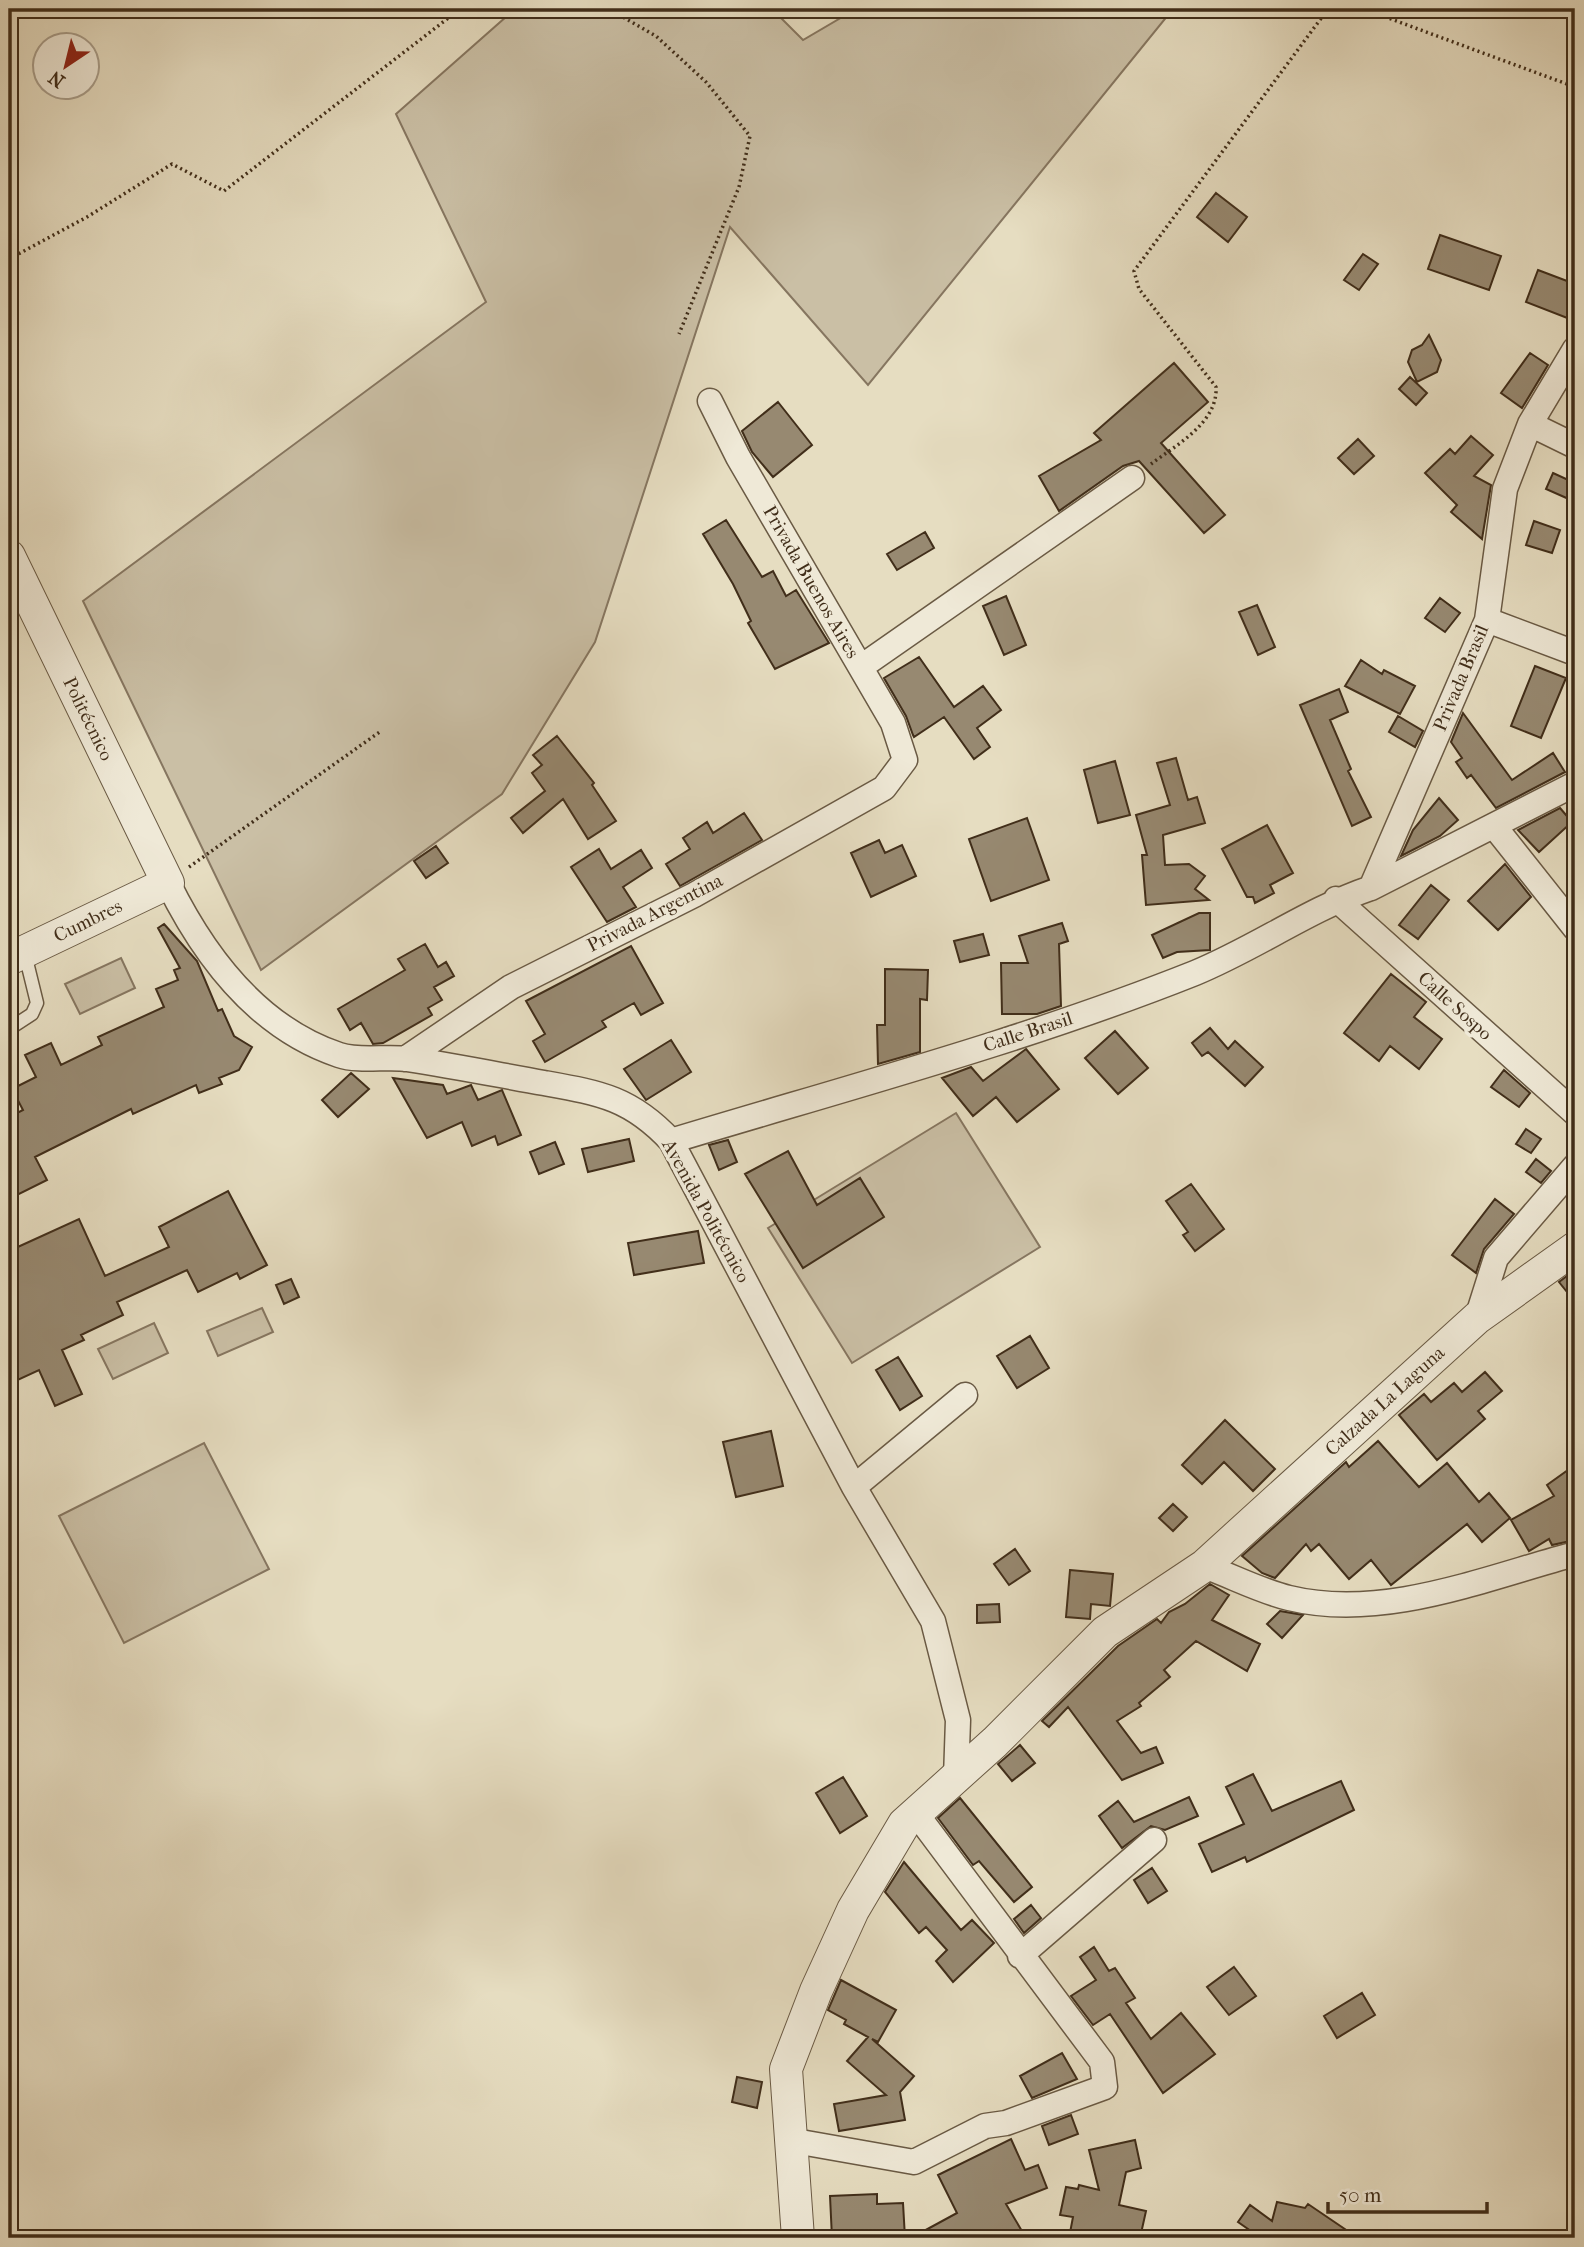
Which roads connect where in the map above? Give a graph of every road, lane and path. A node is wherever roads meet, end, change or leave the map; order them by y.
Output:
1 (460, 9) edge
2 (609, 9) edge
3 (1328, 9) edge
4 (1364, 9) edge
5 (1575, 87) edge
6 (9, 259) edge
7 (679, 334) dead end
8 (1575, 349) edge
9 (710, 401) dead end
10 (1530, 424) junction
11 (1575, 446) edge
12 (1132, 478) joint
13 (9, 556) edge
14 (1487, 620) junction
15 (1575, 653) edge
16 (861, 667) junction
17 (381, 731) dead end
18 (902, 765) joint
19 (1575, 785) edge
20 (1494, 826) junction
21 (168, 883) junction
22 (1371, 888) junction
23 (1336, 900) junction
24 (1575, 928) edge
25 (16, 955) edge
26 (9, 1029) edge
27 (405, 1059) junction
28 (1575, 1113) edge
29 (671, 1141) junction
30 (1575, 1166) edge
31 (1575, 1248) edge
32 (1477, 1318) junction
33 (965, 1395) dead end
34 (854, 1487) junction
35 (1575, 1554) edge
36 (1204, 1566) junction
37 (956, 1778) junction
38 (915, 1812) junction
39 (1154, 1840) dead end
40 (1020, 1955) junction
41 (789, 2140) junction
42 (798, 2238) edge

1 - 6 path
2 - 7 path
3 - 12 path
4 - 5 path
8 - 10 street, Privada Brasil
9 - 16 street, Privada Buenos Aires
10 - 11 street
10 - 14 street, Privada Brasil
12 - 16 street
13 - 21 street, Politécnico
14 - 15 street
14 - 22 street, Privada Brasil
16 - 18 street, Privada Buenos Aires
17 - 21 path
18 - 27 street, Privada Argentina
19 - 20 street, Calle Brasil
20 - 22 street, Calle Brasil
20 - 24 street
21 - 25 street, Cumbres
21 - 27 street, Avenida Politécnico
22 - 23 street, Calle Brasil
23 - 28 street, Calle Sospo
23 - 29 street, Calle Brasil
25 - 26 lane
27 - 29 street, Avenida Politécnico
29 - 34 street, Avenida Politécnico
30 - 32 street
31 - 32 street, Calzada La Laguna
32 - 36 street, Calzada La Laguna
33 - 34 street
34 - 37 street, Avenida Politécnico
35 - 36 street
36 - 37 street, Calzada La Laguna
37 - 38 street, Calzada La Laguna
38 - 40 street
38 - 41 street, Calzada La Laguna
39 - 40 street
40 - 41 street
41 - 42 street, Calzada La Laguna

